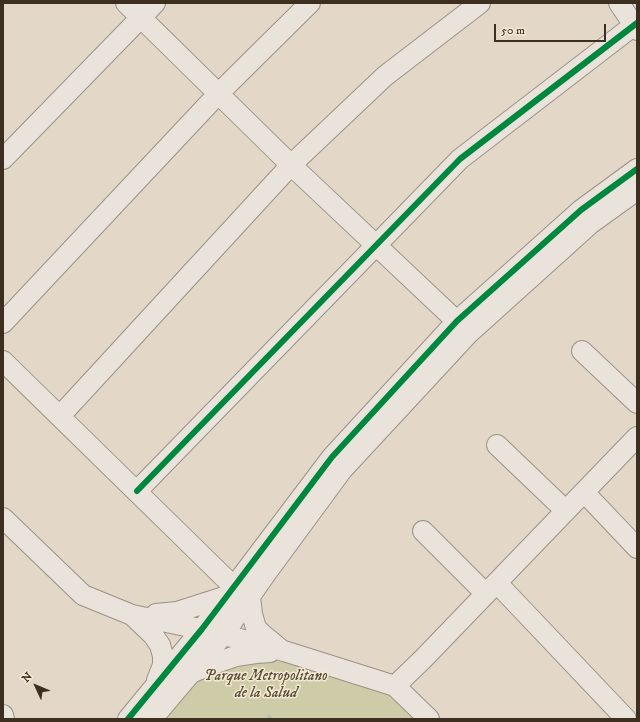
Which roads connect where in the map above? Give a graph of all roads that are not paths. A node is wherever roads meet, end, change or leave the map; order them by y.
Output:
1 (126, 3) edge
2 (155, 3) edge
3 (310, 3) edge
4 (480, 3) edge
5 (619, 3) edge
6 (140, 18) junction
7 (636, 26) edge
8 (218, 94) junction
9 (3, 159) edge
10 (291, 165) junction
11 (637, 169) edge
12 (637, 190) edge
13 (376, 244) junction
14 (3, 323) edge
15 (463, 327) junction
16 (582, 351) dead end
17 (3, 361) edge
18 (637, 404) edge
19 (60, 416) junction
20 (637, 437) edge
21 (497, 445) dead end
22 (137, 491) junction
23 (584, 492) junction
24 (566, 511) junction
25 (3, 518) edge
26 (423, 531) dead end
27 (637, 548) edge
28 (492, 588) junction
29 (237, 593) junction
30 (132, 615) junction
31 (202, 629) junction
32 (223, 635) junction
33 (284, 651) junction
34 (191, 673) junction
35 (395, 686) junction
36 (153, 689) junction
37 (3, 716) edge
38 (4, 719) edge
39 (128, 719) edge
40 (152, 719) edge
41 (429, 719) edge
42 (626, 719) edge

1 - 6 street
2 - 6 street
3 - 8 street
4 - 10 street
5 - 7 street
6 - 8 street
6 - 9 street
7 - 13 street
8 - 10 street
8 - 14 street
10 - 13 street
10 - 19 street
11 - 15 street
12 - 15 street
13 - 15 street
13 - 22 street
15 - 29 street
16 - 18 street
17 - 19 street
19 - 22 street
20 - 23 street
21 - 24 street
22 - 29 street
23 - 24 street
23 - 27 street
24 - 28 street
25 - 30 street
26 - 28 street
28 - 35 street
28 - 42 street
29 - 30 street
29 - 31 street
29 - 32 street
29 - 33 street
30 - 31 street
30 - 36 street
31 - 32 street
31 - 36 street
32 - 33 street
32 - 34 street
33 - 34 street
33 - 35 street
34 - 40 street
35 - 41 street
36 - 39 street
37 - 38 street

